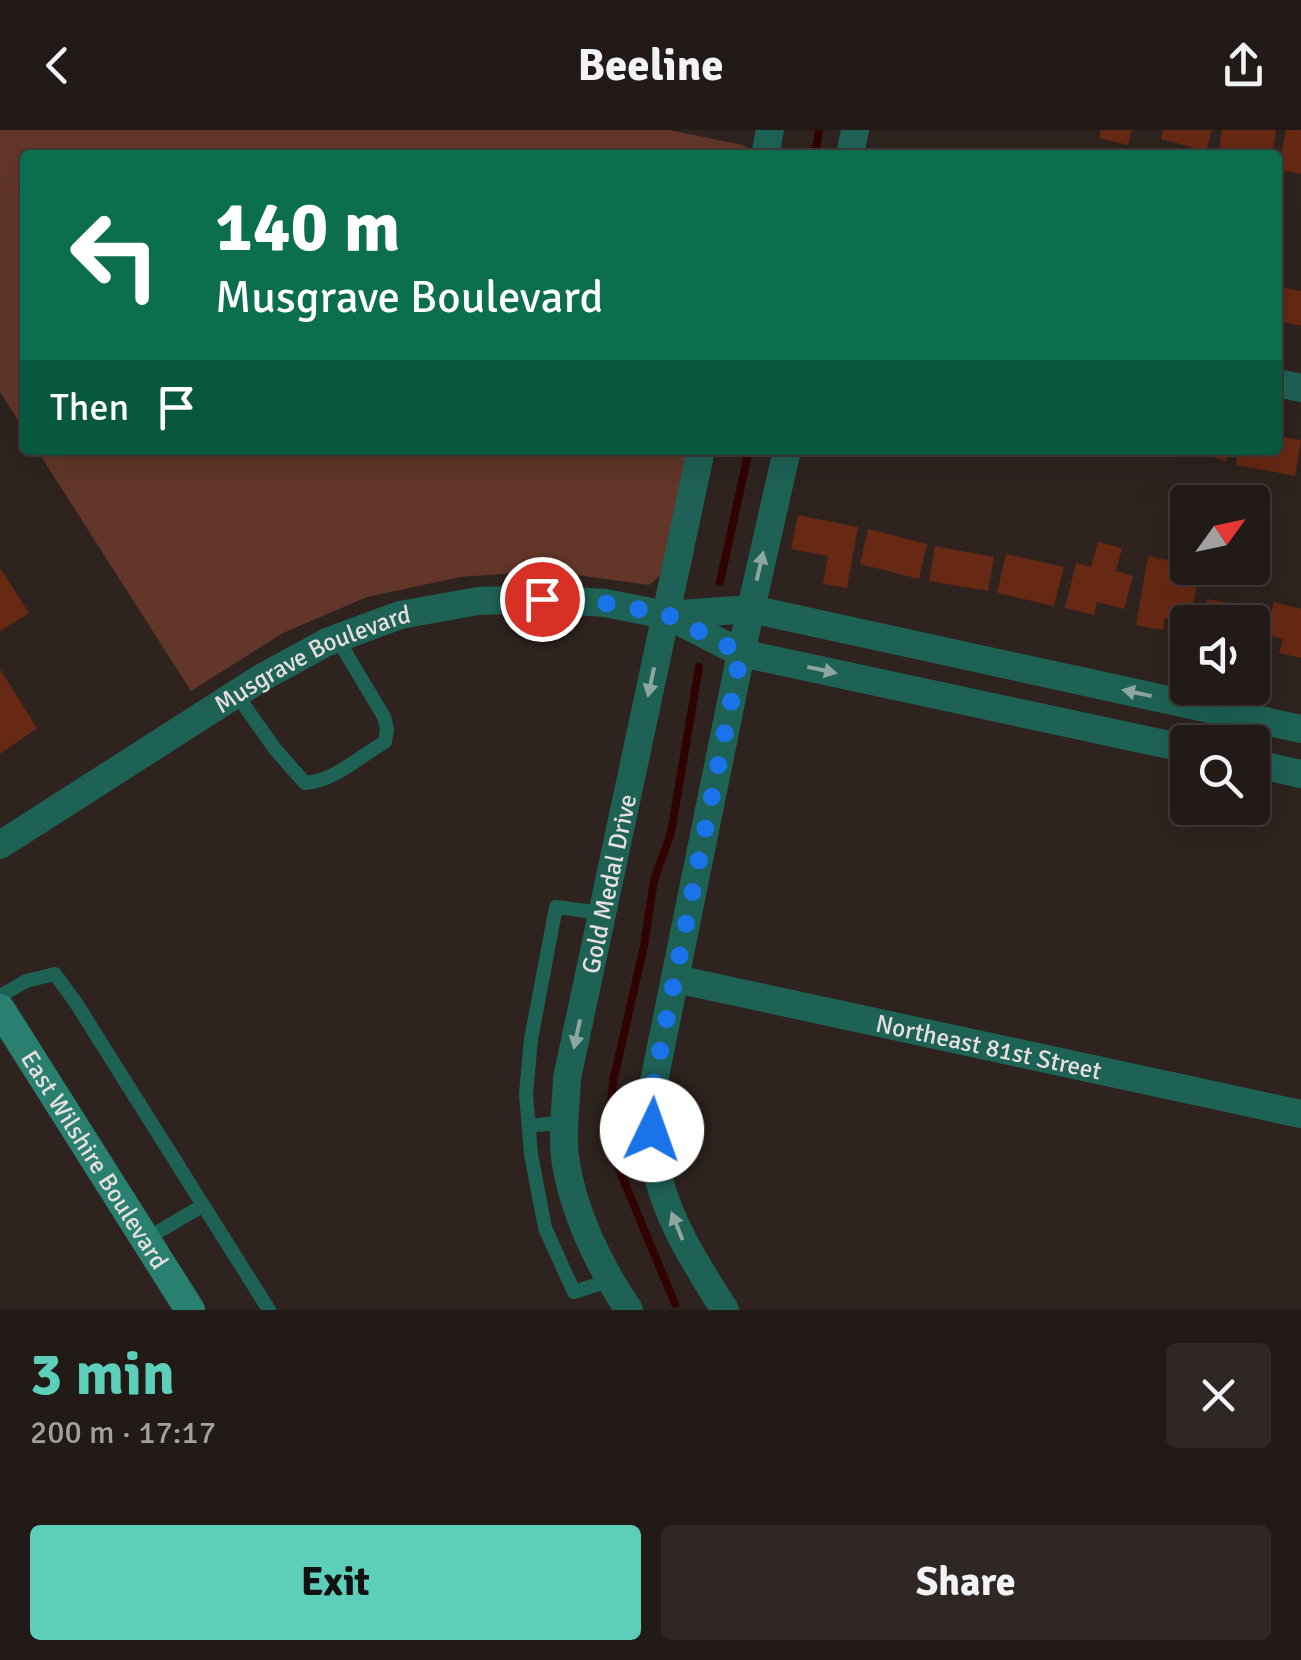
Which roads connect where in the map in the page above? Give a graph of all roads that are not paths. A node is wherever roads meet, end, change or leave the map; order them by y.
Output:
1 (700, 455) edge
2 (786, 455) edge
3 (751, 609) junction
4 (666, 614) junction
5 (337, 638) junction
6 (741, 653) junction
7 (236, 694) junction
8 (1301, 729) edge
9 (1170, 745) edge
10 (1270, 767) edge
11 (1301, 774) edge
12 (0, 845) edge
13 (602, 914) junction
14 (676, 979) junction
15 (1, 1011) edge
16 (1301, 1114) edge
17 (565, 1122) junction
18 (529, 1126) junction
19 (202, 1206) junction
20 (145, 1239) junction
21 (611, 1280) junction
22 (190, 1310) edge
23 (269, 1310) edge
24 (628, 1310) edge
25 (725, 1310) edge

1 - 4 street, Gold Medal Drive
3 -> 2 street
3 - 4 street, Musgrave Boulevard
3 - 6 street
8 -> 3 street, Musgrave Boulevard
4 - 5 street, Musgrave Boulevard
4 - 6 street, Musgrave Boulevard
4 -> 13 street, Gold Medal Drive
5 - 7 street, Musgrave Boulevard
5 - 7 lane
6 -> 9 street, Musgrave Boulevard
6 - 14 street
7 - 12 street, Musgrave Boulevard
10 - 11 street
13 -> 17 street, Gold Medal Drive
13 - 18 lane
14 - 16 street, Northeast 81st Street
25 -> 14 street
15 - 19 lane
15 - 20 street, East Wilshire Boulevard
17 - 18 lane
17 - 21 street, Gold Medal Drive
18 - 21 lane
19 - 20 lane
19 - 23 lane
20 - 22 street, East Wilshire Boulevard
21 - 24 street, Gold Medal Drive

